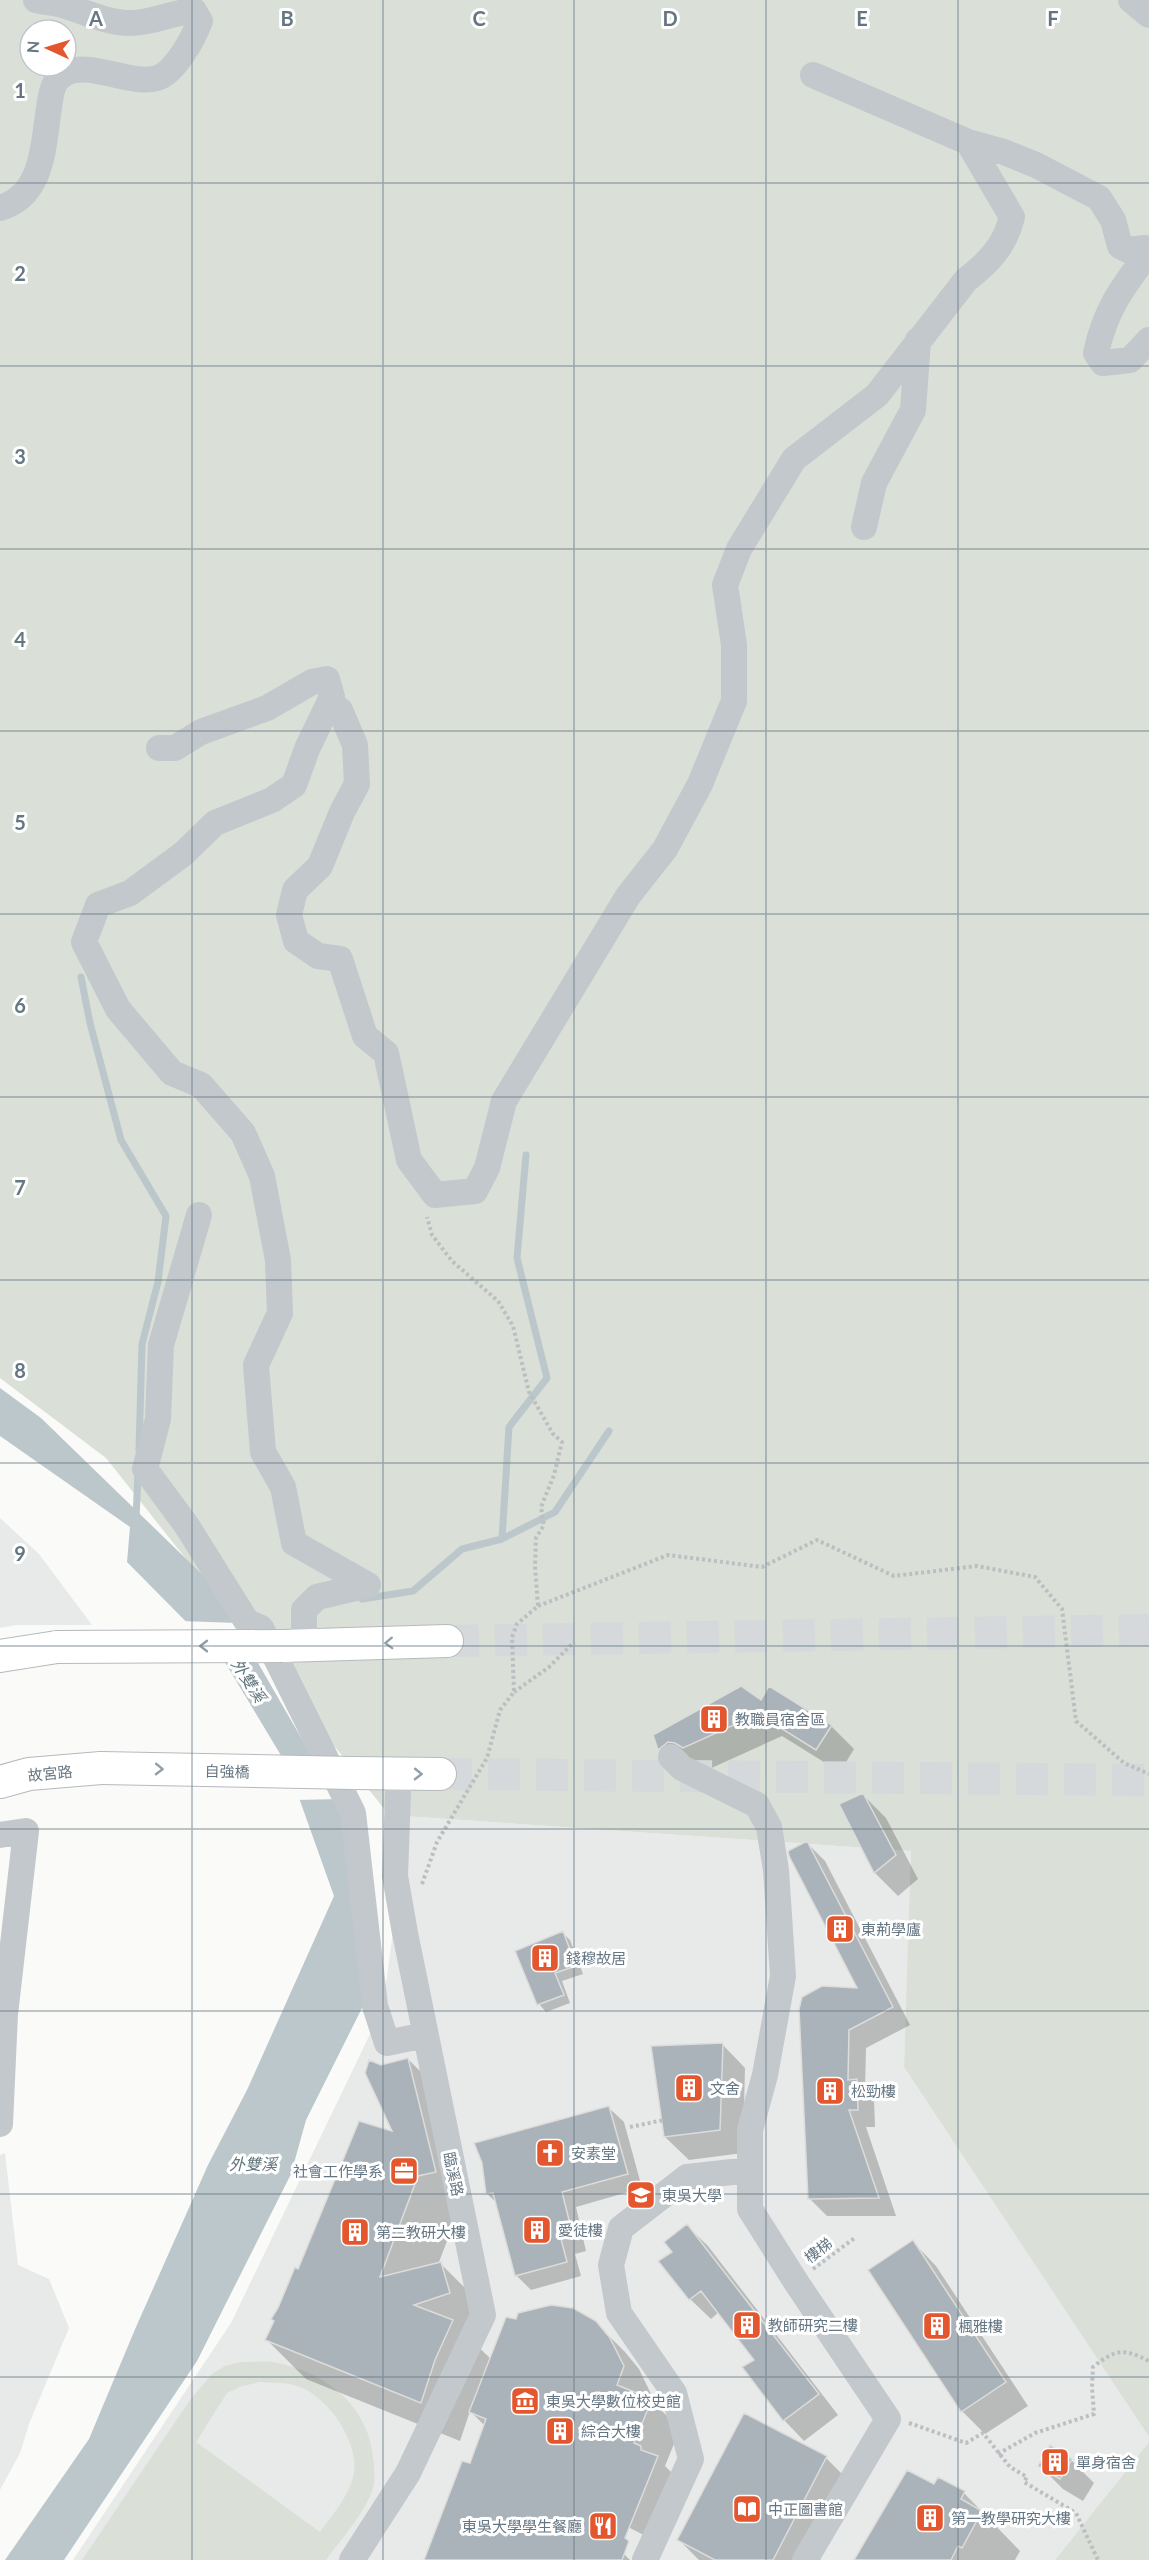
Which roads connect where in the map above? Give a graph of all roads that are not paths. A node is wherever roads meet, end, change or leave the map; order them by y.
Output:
1 (36, 0) edge
2 (1131, 0) edge
3 (1149, 15) edge
4 (813, 75) dead end
5 (968, 142) junction
6 (0, 208) edge
7 (918, 340) junction
8 (1149, 340) edge
9 (864, 527) dead end
10 (329, 703) junction
11 (159, 748) dead end
12 (199, 1215) dead end
13 (294, 1637) junction
14 (447, 1641) tunnel mouth
15 (0, 1656) edge
16 (671, 1757) dead end
17 (101, 1768) joint
18 (441, 1774) tunnel mouth
19 (0, 1782) edge
20 (398, 1793) dead end
21 (0, 1835) edge
22 (3, 2015) edge
23 (425, 2035) junction
24 (0, 2124) edge
25 (750, 2170) junction
26 (352, 2560) edge
27 (645, 2560) edge
28 (805, 2560) edge

1 - 6 street
2 - 3 street
4 - 5 street
5 - 7 street
5 - 8 street
7 - 9 street
7 - 10 street
10 - 11 street
10 - 13 street
12 - 23 street
14 -> 13 main road
13 -> 15 main road, bridge
16 - 25 street
17 -> 18 main road, 自強橋, bridge
17 - 19 main road, 故宮路
20 - 23 street, 臨溪路
21 - 22 street
22 - 24 street
23 - 26 street, 臨溪路
25 - 27 street
25 - 28 street

